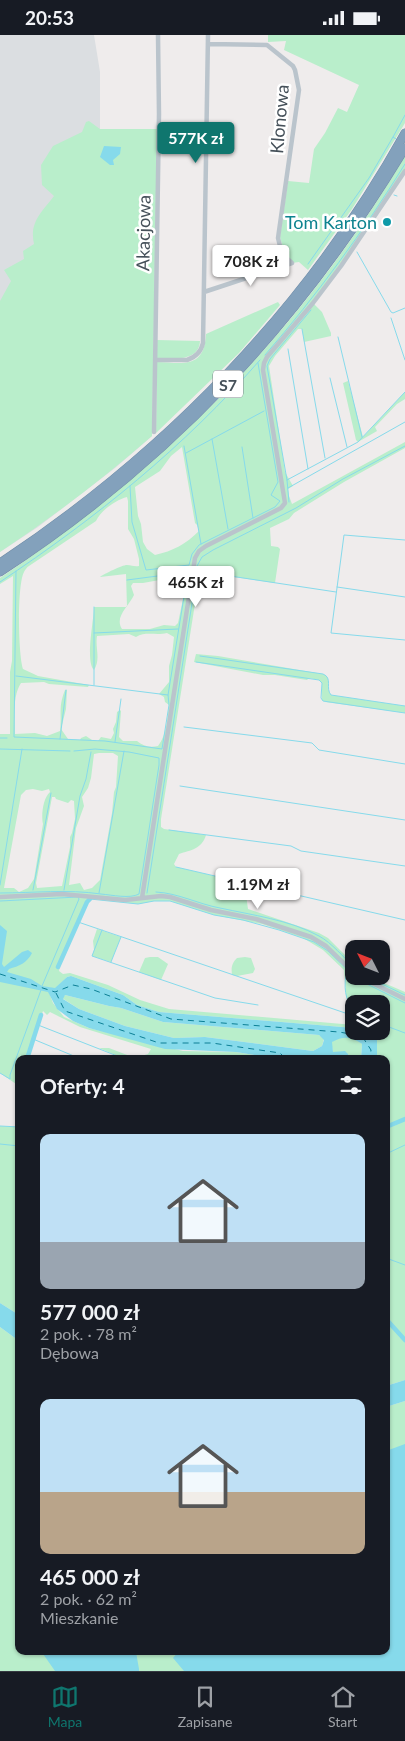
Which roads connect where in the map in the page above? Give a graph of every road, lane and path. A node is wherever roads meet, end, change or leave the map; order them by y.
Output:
1 (158, 35) edge
2 (208, 35) edge
3 (209, 43) junction
4 (405, 133) edge
5 (405, 148) edge
6 (405, 171) edge
7 (204, 292) junction
8 (155, 360) junction
9 (154, 432) dead end
10 (0, 563) edge
11 (0, 572) edge
12 (0, 897) edge
13 (142, 898) junction
14 (345, 965) edge
15 (376, 985) edge
16 (405, 999) edge

1 - 8 street, Akacjowa
2 - 3 street
3 - 7 street
3 - 7 street, Klonowa
4 - 10 highway, S7
5 - 11 highway, S7
6 - 13 street
7 - 8 street
8 - 9 street, Akacjowa
12 - 13 street
13 - 14 street
15 - 16 street

